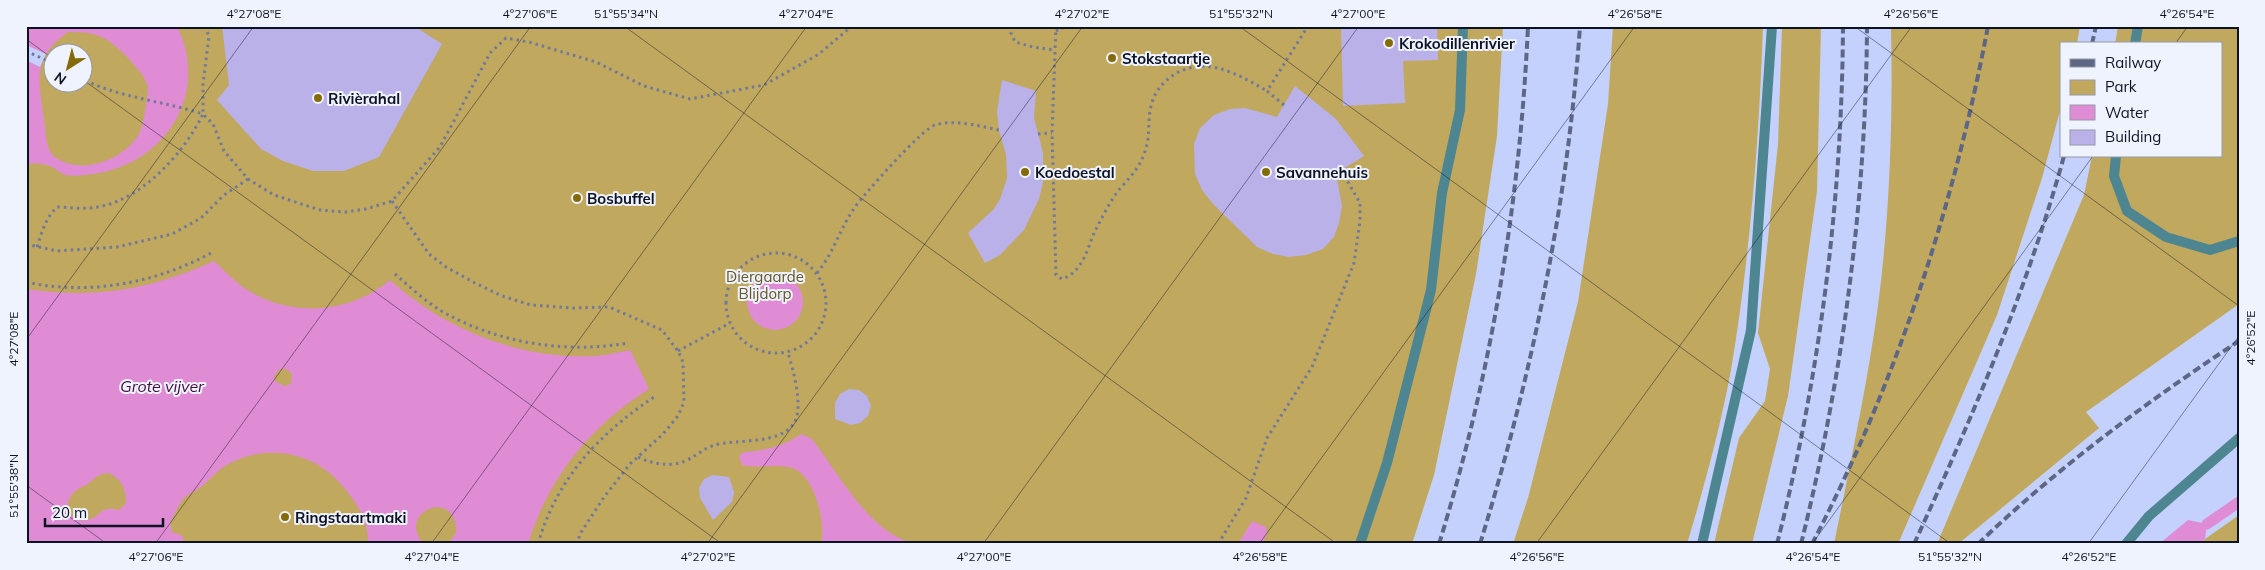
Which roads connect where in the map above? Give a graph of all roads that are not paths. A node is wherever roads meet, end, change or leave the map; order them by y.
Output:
1 (1462, 26) edge
2 (1772, 26) edge
3 (2138, 26) edge
4 (2135, 42) edge
5 (2116, 158) edge
6 (2239, 241) edge
7 (2239, 438) edge
8 (1360, 544) edge
9 (1702, 544) edge
10 (2126, 544) edge

1 - 8 lane
2 - 9 lane
3 - 4 lane
5 - 6 lane
7 - 10 lane

